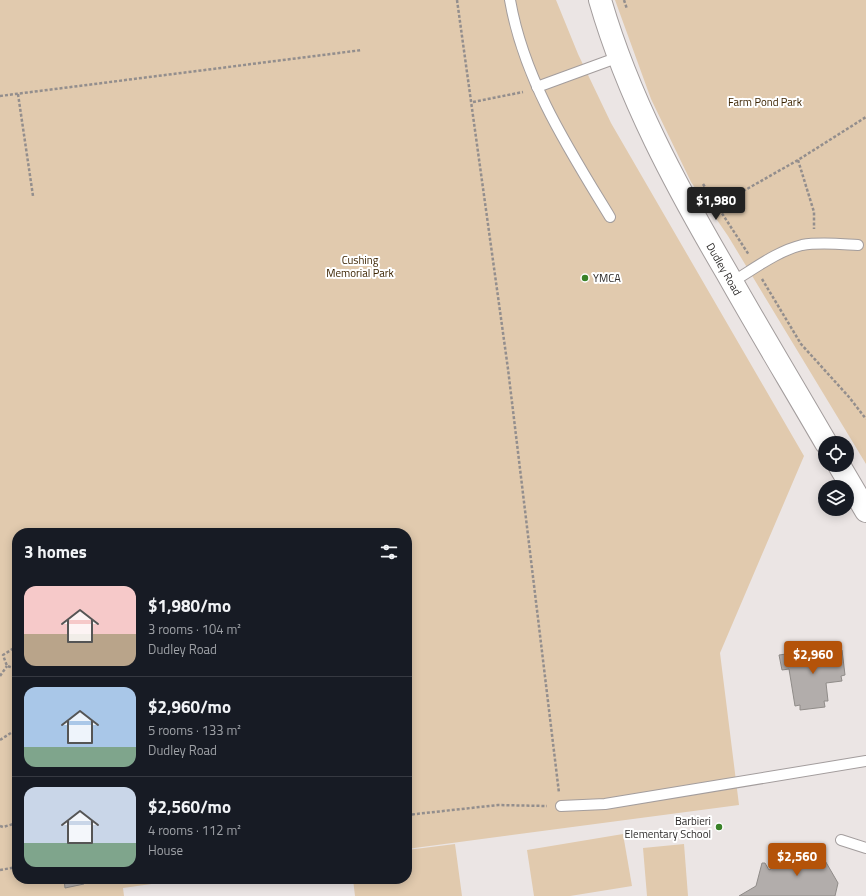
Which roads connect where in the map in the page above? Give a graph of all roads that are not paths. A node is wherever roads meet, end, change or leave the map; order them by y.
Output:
1 (510, 0) edge
2 (600, 0) edge
3 (619, 57) junction
4 (537, 87) junction
5 (610, 217) dead end
6 (858, 245) dead end
7 (732, 282) junction
8 (822, 436) edge
9 (843, 472) edge
10 (866, 512) edge
11 (866, 762) edge
12 (560, 806) road end
13 (841, 840) dead end
14 (866, 848) edge

1 - 4 lane
2 - 3 street, Dudley Road
3 - 4 lane
3 - 7 street, Dudley Road
4 - 5 lane
6 - 7 lane
7 - 8 street, Dudley Road
9 - 10 street
11 - 12 lane
13 - 14 lane

